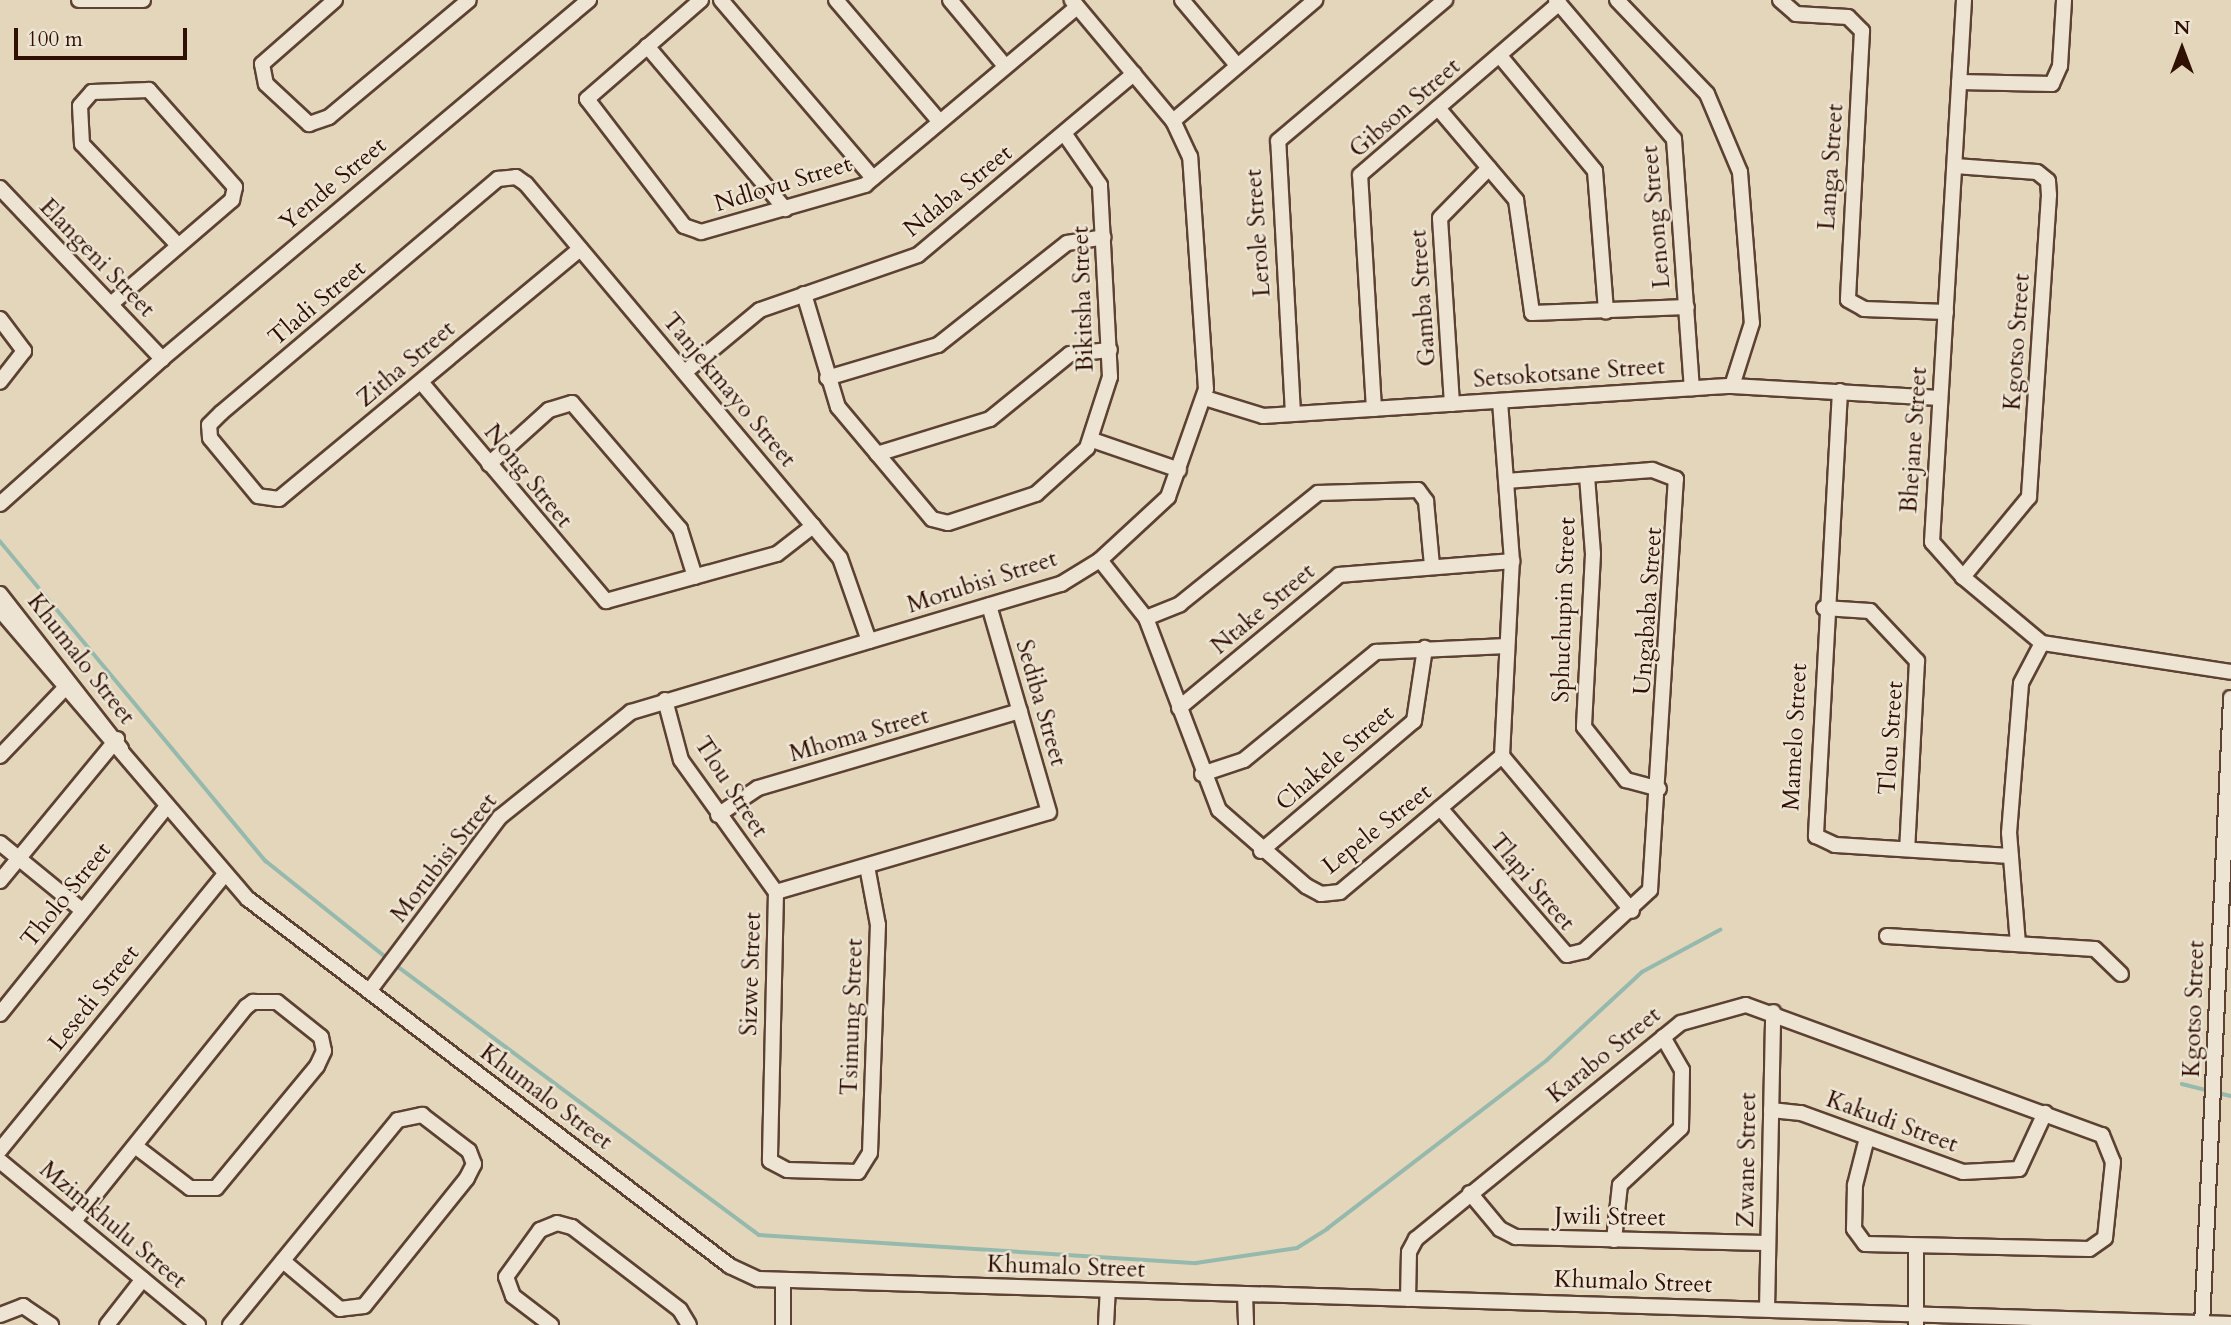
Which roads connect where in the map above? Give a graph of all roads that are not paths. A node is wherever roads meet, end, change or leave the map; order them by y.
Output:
1 (79, 0) edge
2 (143, 0) edge
3 (335, 0) edge
4 (468, 0) edge
5 (589, 0) edge
6 (701, 0) edge
7 (721, 0) edge
8 (836, 0) edge
9 (950, 0) edge
10 (1315, 0) edge
11 (1445, 0) edge
12 (1617, 0) edge
13 (1780, 0) edge
14 (1964, 0) edge
15 (2064, 0) edge
16 (1187, 2) edge
17 (1557, 2) edge
18 (1074, 3) edge
19 (647, 46) junction
20 (1500, 56) junction
21 (1237, 65) junction
22 (1005, 66) junction
23 (1134, 74) junction
24 (1959, 82) junction
25 (1438, 108) junction
26 (939, 121) junction
27 (1173, 121) junction
28 (1065, 133) junction
29 (1955, 166) junction
30 (1489, 168) junction
31 (873, 178) junction
32 (526, 184) joint
33 (2, 194) edge
34 (785, 209) junction
35 (1104, 237) junction
36 (177, 244) junction
37 (580, 249) junction
38 (804, 294) junction
39 (111, 304) junction
40 (1686, 307) junction
41 (1606, 312) junction
42 (1946, 313) junction
43 (0, 319) edge
44 (1110, 350) junction
45 (162, 359) junction
46 (685, 372) junction
47 (827, 378) junction
48 (0, 382) edge
49 (421, 382) junction
50 (1732, 386) junction
51 (1692, 388) junction
52 (1840, 391) junction
53 (1205, 398) junction
54 (1940, 398) junction
55 (1500, 401) junction
56 (1452, 404) junction
57 (108, 405) junction
58 (1374, 409) junction
59 (1293, 414) junction
60 (1092, 440) junction
61 (877, 454) junction
62 (489, 464) junction
63 (1179, 470) junction
64 (1587, 476) junction
65 (1506, 481) junction
66 (0, 491) edge
67 (258, 496) joint
68 (0, 504) edge
69 (813, 526) junction
70 (1100, 560) junction
71 (1512, 561) junction
72 (1432, 566) junction
73 (695, 577) junction
74 (1963, 577) junction
75 (0, 594) edge
76 (989, 606) junction
77 (1824, 608) junction
78 (0, 610) edge
79 (1146, 618) junction
80 (869, 641) junction
81 (2042, 643) junction
82 (1507, 646) junction
83 (1425, 648) junction
84 (2231, 672) edge
85 (64, 689) junction
86 (2231, 698) edge
87 (665, 699) junction
88 (1179, 708) junction
89 (1020, 711) junction
90 (117, 746) junction
91 (0, 756) edge
92 (1502, 756) junction
93 (1202, 774) junction
94 (1660, 789) junction
95 (167, 806) junction
96 (1440, 808) junction
97 (1049, 813) joint
98 (718, 815) junction
99 (0, 843) edge
100 (1907, 849) junction
101 (1261, 851) junction
102 (2011, 856) junction
103 (19, 858) junction
104 (867, 866) junction
105 (223, 875) junction
106 (0, 881) edge
107 (776, 892) junction
108 (82, 910) junction
109 (1632, 911) junction
110 (1887, 936) dead end
111 (2018, 944) junction
112 (2122, 974) dead end
113 (370, 990) junction
114 (1773, 1012) junction
115 (0, 1014) edge
116 (1662, 1037) junction
117 (1770, 1110) junction
118 (2045, 1113) junction
119 (1867, 1138) junction
120 (135, 1146) junction
121 (0, 1150) edge
122 (0, 1161) edge
123 (863, 1170) joint
124 (1470, 1193) junction
125 (74, 1221) junction
126 (1614, 1240) junction
127 (1768, 1243) junction
128 (1916, 1247) junction
129 (283, 1261) junction
130 (143, 1279) junction
131 (783, 1281) junction
132 (1108, 1290) junction
133 (1245, 1294) junction
134 (1408, 1299) junction
135 (1767, 1309) junction
136 (0, 1315) edge
137 (1916, 1319) edge
138 (2202, 1323) edge
139 (2231, 1324) edge
140 (51, 1325) edge
141 (107, 1325) edge
142 (198, 1325) edge
143 (230, 1325) edge
144 (551, 1325) edge
145 (689, 1325) edge
146 (783, 1325) edge
147 (1106, 1325) edge
148 (1246, 1325) edge

1 - 2 street
3 - 4 street
5 - 45 street, Yende Street
6 - 19 street
7 - 31 street
8 - 26 street
9 - 22 street
10 - 21 street
11 - 59 street, Lerole Street
12 - 50 street
13 - 42 street, Langa Street
14 - 24 street, Bhejane Street
15 - 24 street
16 - 21 street
17 - 20 street, Gibson Street
17 - 40 street, Lenong Street
18 - 22 street, Ndlovu Street
18 - 23 street, Morubisi Street
19 - 34 street
19 - 34 street, Ndlovu Street
20 - 25 street, Gibson Street
20 - 41 street
21 - 27 street
22 - 26 street, Ndlovu Street
23 - 27 street, Morubisi Street
23 - 28 street, Ndaba Street
24 - 29 street, Bhejane Street
25 - 30 street
25 - 58 street, Gibson Street
26 - 31 street, Ndlovu Street
27 - 53 street, Morubisi Street
28 - 35 street, Bikitsha Street
28 - 38 street, Ndaba Street
29 - 42 street, Bhejane Street
29 - 74 street, Kgotso Street
30 - 41 street
30 - 56 street, Gamba Street
31 - 34 street, Ndlovu Street
32 - 37 street, Tanjekmayo Street
32 - 67 street, Tladi Street
33 - 39 street, Elangeni Street
35 - 44 street, Bikitsha Street
35 - 47 street
36 - 36 street
36 - 39 street
37 - 46 street, Tanjekmayo Street
37 - 49 street, Zitha Street
38 - 46 street, Ndaba Street
38 - 47 street, Bikitsha Street
39 - 45 street, Elangeni Street
40 - 41 street
40 - 51 street, Lenong Street
42 - 54 street, Bhejane Street
43 - 48 street
44 - 60 street, Bikitsha Street
44 - 61 street
45 - 57 street, Yende Street
46 - 69 street, Tanjekmayo Street
47 - 61 street, Bikitsha Street
49 - 62 street, Nong Street
49 - 67 street, Zitha Street
50 - 51 street, Setsokotsane Street
50 - 52 street, Setsokotsane Street
51 - 55 street, Setsokotsane Street
52 - 54 street, Setsokotsane Street
52 - 77 street, Mamelo Street
53 - 59 street, Setsokotsane Street
53 - 63 street, Morubisi Street
54 - 74 street, Bhejane Street
55 - 56 street, Setsokotsane Street
55 - 65 street
56 - 58 street, Setsokotsane Street
57 - 66 street, Yende Street
57 - 68 street, Yende Street
58 - 59 street, Setsokotsane Street
60 - 61 street, Bikitsha Street
60 - 63 street
62 - 73 street, Nong Street
62 - 73 street
63 - 70 street, Morubisi Street
64 - 65 street, Ungababa Street
64 - 94 street, Sphuchupin Street
64 - 94 street, Ungababa Street
65 - 71 street
69 - 73 street
69 - 80 street, Tanjekmayo Street
70 - 76 street, Morubisi Street
70 - 79 street, Lepele Street
71 - 72 street, Ntake Street
71 - 82 street
72 - 79 street
72 - 88 street, Ntake Street
74 - 81 street, Bhejane Street
75 - 90 street, Khumalo Street
76 - 80 street, Morubisi Street
76 - 89 street, Sediba Street
77 - 100 street, Tlou Street
77 - 100 street, Mamelo Street
78 - 85 street, Khumalo Street
79 - 88 street, Lepele Street
80 - 87 street, Morubisi Street
81 - 84 street
81 - 102 street
82 - 83 street
82 - 92 street
83 - 93 street
83 - 101 street, Chakele Street
85 - 90 street, Khumalo Street
85 - 91 street
86 - 138 street, Kgotso Street
87 - 98 street, Tlou Street
87 - 113 street, Morubisi Street
88 - 93 street, Lepele Street
89 - 97 street, Sediba Street
89 - 98 street, Mhoma Street
90 - 95 street, Khumalo Street
90 - 103 street
92 - 96 street, Lepele Street
92 - 109 street
93 - 101 street, Lepele Street
94 - 109 street, Ungababa Street
95 - 105 street, Khumalo Street
95 - 108 street, Tholo Street
96 - 101 street, Lepele Street
96 - 109 street, Tlapi Street
97 - 104 street, Sizwe Street
98 - 107 street, Tlou Street
99 - 103 street
100 - 102 street, Mamelo Street
102 - 111 street
103 - 106 street
103 - 108 street
104 - 107 street, Sizwe Street
104 - 123 street, Tsimung Street
105 - 113 street, Khumalo Street
105 - 121 street, Lesedi Street
107 - 123 street, Sizwe Street
108 - 115 street, Tholo Street
110 - 111 street
111 - 112 street
113 - 131 street, Khumalo Street
114 - 116 street, Karabo Street
114 - 117 street, Zwane Street
114 - 118 street, Karabo Street
116 - 124 street, Karabo Street
116 - 126 street
117 - 119 street, Kakudi Street
117 - 127 street, Zwane Street
118 - 119 street, Kakudi Street
118 - 128 street, Karabo Street
119 - 128 street
120 - 120 street
120 - 125 street
122 - 125 street, Mzimkhulu Street
124 - 126 street, Jwili Street
124 - 134 street, Karabo Street
125 - 130 street, Mzimkhulu Street
126 - 127 street, Jwili Street
127 - 135 street, Zwane Street
128 - 137 street
129 - 129 street
129 - 143 street
130 - 141 street
130 - 142 street, Mzimkhulu Street
131 - 132 street, Khumalo Street
131 - 146 street
132 - 133 street, Khumalo Street
132 - 147 street
133 - 134 street, Khumalo Street
133 - 148 street
134 - 135 street, Khumalo Street
135 - 137 street, Khumalo Street
136 - 140 street
137 - 138 street, Khumalo Street
138 - 139 street, Khumalo Street
144 - 145 street

